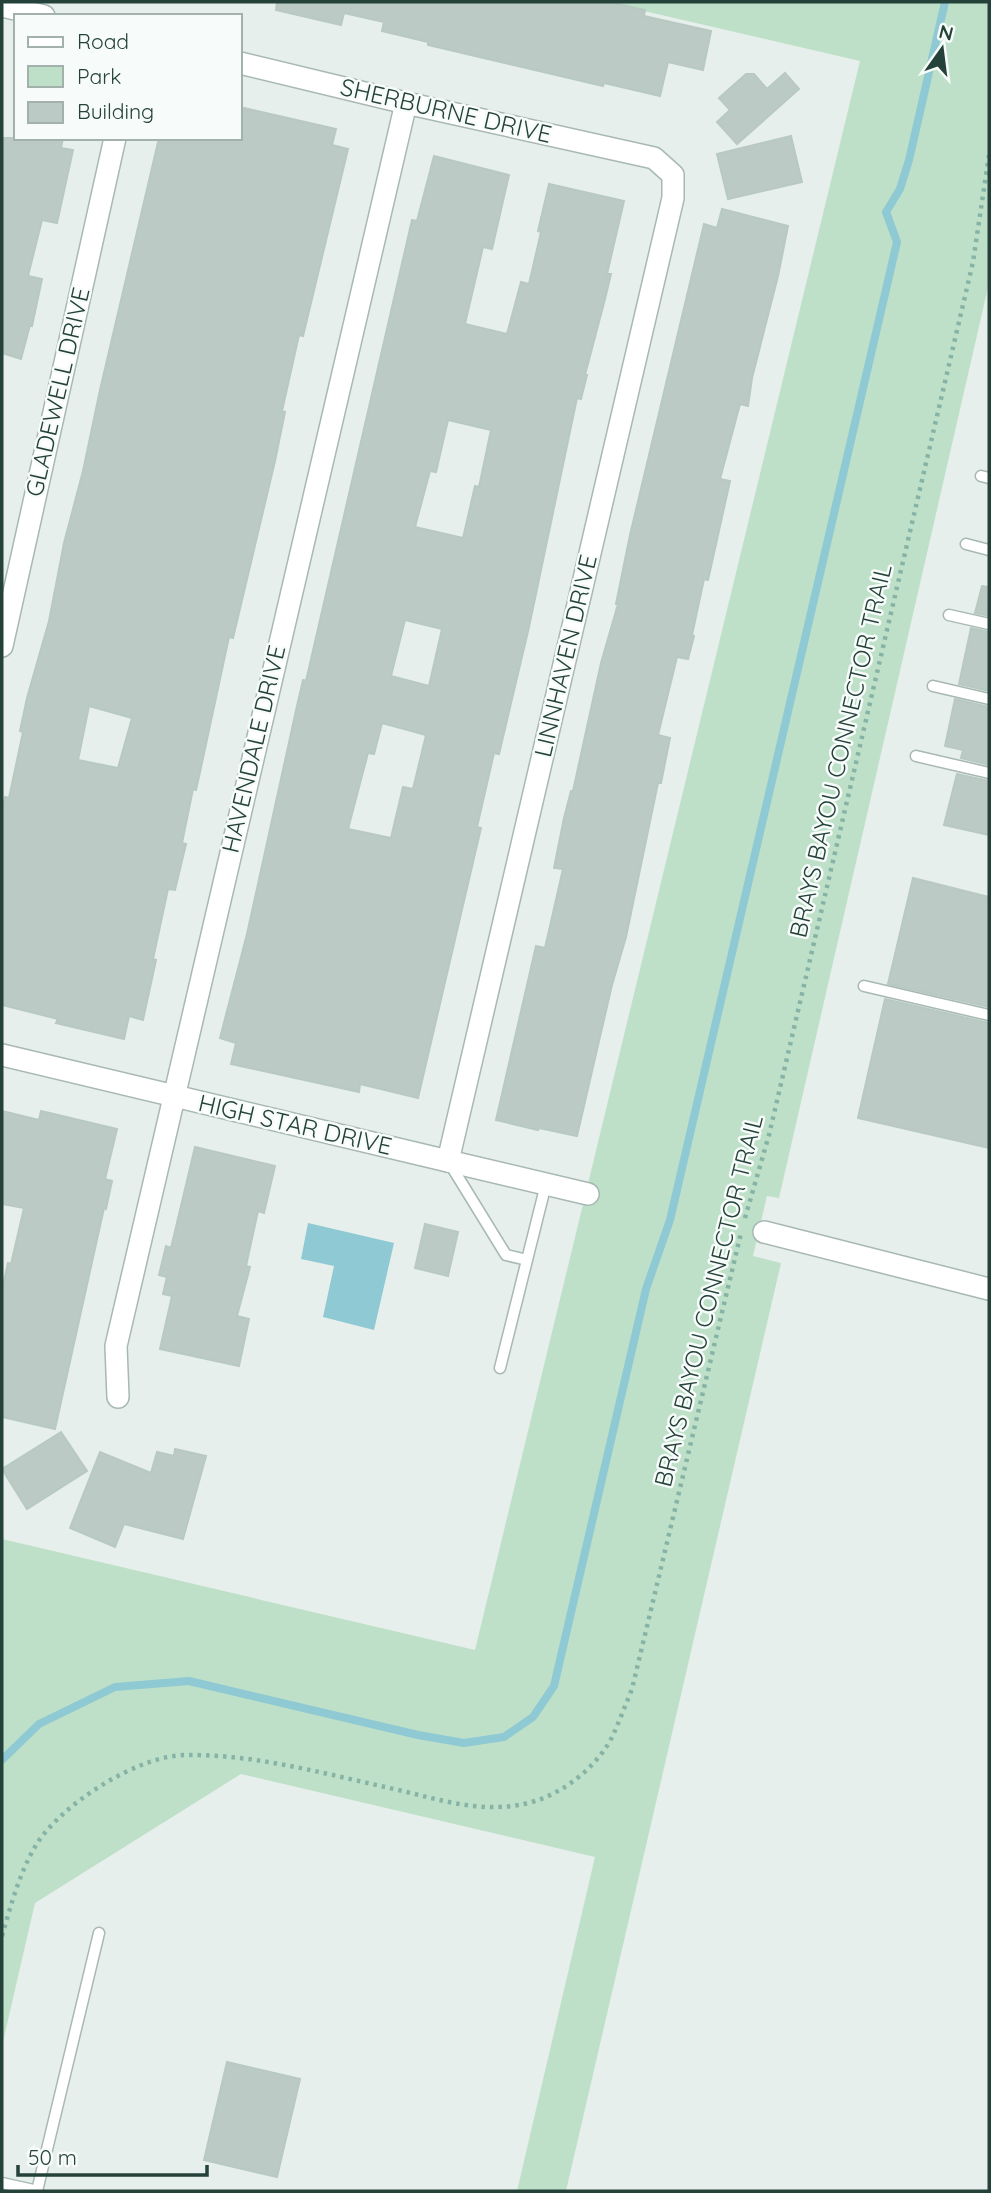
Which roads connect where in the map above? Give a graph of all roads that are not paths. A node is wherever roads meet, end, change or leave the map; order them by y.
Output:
1 (2, 6) edge
2 (36, 14) edge
3 (242, 63) edge
4 (406, 103) junction
5 (115, 140) edge
6 (654, 158) joint
7 (966, 544) dead end
8 (989, 550) edge
9 (949, 615) dead end
10 (989, 624) edge
11 (2, 646) edge
12 (933, 685) dead end
13 (989, 699) edge
14 (916, 756) dead end
15 (989, 773) edge
16 (864, 986) dead end
17 (989, 1016) edge
18 (2, 1055) edge
19 (173, 1095) junction
20 (448, 1161) junction
21 (546, 1184) junction
22 (588, 1194) dead end
23 (764, 1232) dead end
24 (527, 1259) junction
25 (989, 1289) edge
26 (500, 1368) dead end
27 (118, 1397) dead end
28 (99, 1933) dead end
29 (2, 2183) edge
30 (38, 2191) edge

1 - 2 street
3 - 4 street, SHERBURNE DRIVE
4 - 6 street, SHERBURNE DRIVE
4 - 19 street, HAVENDALE DRIVE
5 - 11 street, GLADEWELL DRIVE
6 - 20 street, LINNHAVEN DRIVE
7 - 8 lane
9 - 10 lane
12 - 13 lane
14 - 15 lane
16 - 17 lane
18 - 19 street, HIGH STAR DRIVE
19 - 20 street, HIGH STAR DRIVE
19 - 27 street, HAVENDALE DRIVE
20 - 21 street, HIGH STAR DRIVE
20 - 24 lane
21 - 22 street, HIGH STAR DRIVE
21 - 24 lane
23 - 25 street
24 - 26 lane
28 - 30 lane
29 - 30 lane

